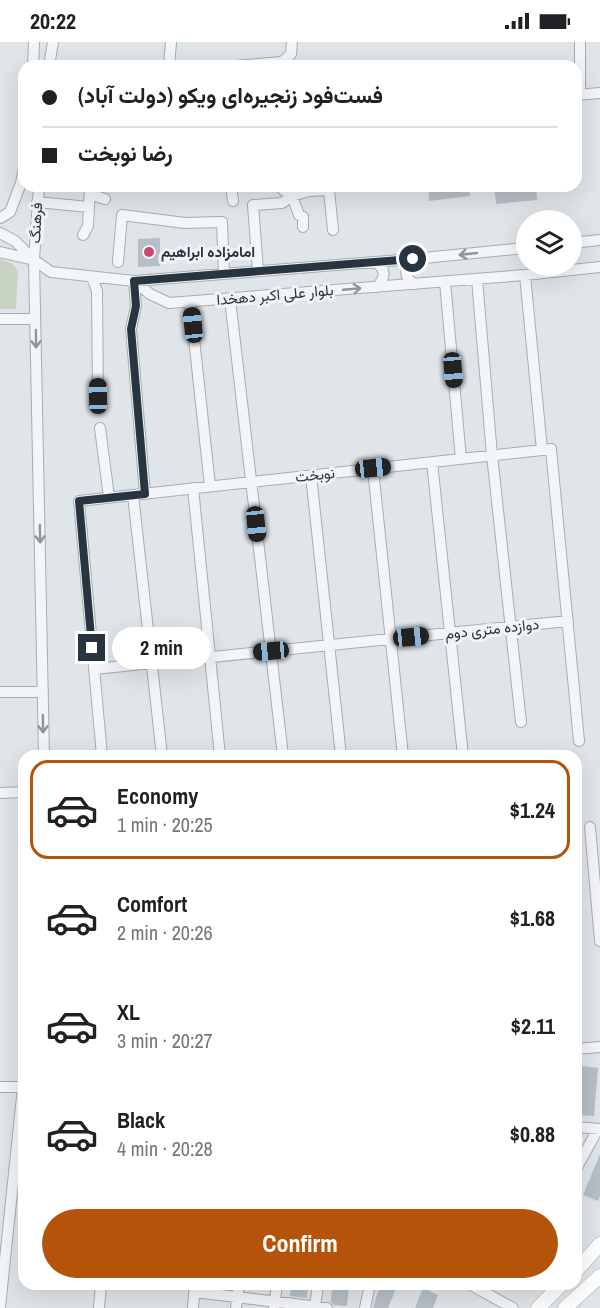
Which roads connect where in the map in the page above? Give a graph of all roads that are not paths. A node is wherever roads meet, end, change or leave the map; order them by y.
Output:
1 (34, 42) edge
2 (52, 42) edge
3 (171, 42) edge
4 (292, 42) edge
5 (580, 42) edge
6 (33, 60) edge
7 (50, 60) edge
8 (170, 60) edge
9 (284, 60) edge
10 (579, 60) edge
11 (600, 93) edge
12 (582, 94) edge
13 (18, 191) edge
14 (38, 192) edge
15 (90, 192) edge
16 (93, 192) edge
17 (232, 192) edge
18 (291, 192) edge
19 (292, 192) edge
20 (329, 192) edge
21 (105, 199) dead end
22 (233, 201) dead end
23 (37, 202) junction
24 (89, 207) junction
25 (0, 218) edge
26 (303, 227) dead end
27 (333, 230) dead end
28 (0, 233) edge
29 (83, 235) dead end
30 (600, 240) edge
31 (582, 242) edge
32 (516, 249) edge
33 (0, 252) edge
34 (413, 259) junction
35 (34, 260) junction
36 (118, 262) dead end
37 (376, 262) junction
38 (600, 267) edge
39 (582, 269) edge
40 (258, 271) junction
41 (224, 274) junction
42 (516, 276) edge
43 (525, 276) edge
44 (92, 277) junction
45 (477, 279) junction
46 (134, 281) junction
47 (445, 282) junction
48 (416, 284) junction
49 (377, 287) junction
50 (230, 298) junction
51 (190, 302) junction
52 (0, 319) edge
53 (35, 319) junction
54 (98, 396) dead end
55 (100, 428) dead end
56 (547, 450) junction
57 (492, 456) junction
58 (461, 459) junction
59 (432, 462) junction
60 (373, 468) junction
61 (311, 475) junction
62 (251, 482) junction
63 (210, 486) junction
64 (193, 488) junction
65 (145, 494) junction
66 (133, 495) junction
67 (109, 498) junction
68 (568, 621) junction
69 (510, 627) junction
70 (450, 633) junction
71 (391, 639) junction
72 (329, 645) junction
73 (271, 651) junction
74 (210, 657) junction
75 (153, 663) junction
76 (94, 669) junction
77 (0, 692) edge
78 (43, 692) junction
79 (521, 722) dead end
80 (579, 741) dead end
81 (44, 750) edge
82 (101, 750) edge
83 (161, 750) edge
84 (219, 750) edge
85 (282, 750) edge
86 (341, 750) edge
87 (402, 750) edge
88 (462, 750) edge
89 (18, 792) edge
90 (0, 793) edge
91 (590, 826) dead end
92 (600, 941) edge
93 (600, 1047) edge
94 (582, 1048) edge
95 (0, 1087) edge
96 (18, 1087) edge
97 (582, 1128) edge
98 (599, 1129) edge
99 (18, 1133) edge
100 (582, 1159) edge
101 (11, 1198) junction
102 (18, 1199) edge
103 (600, 1244) edge
104 (582, 1264) edge
105 (600, 1276) edge
106 (600, 1283) edge
107 (585, 1289) junction
108 (100, 1290) edge
109 (195, 1290) edge
110 (201, 1290) edge
111 (276, 1290) edge
112 (317, 1290) edge
113 (369, 1290) edge
114 (480, 1290) edge
115 (556, 1290) edge
116 (237, 1303) edge
117 (275, 1305) edge
118 (315, 1306) junction
119 (0, 1307) edge
120 (99, 1308) edge
121 (193, 1308) edge
122 (327, 1308) edge
123 (365, 1308) edge
124 (513, 1308) edge
125 (538, 1308) edge
126 (565, 1308) edge

1 - 6 street
2 - 7 street
3 - 8 street
4 - 9 street
5 - 10 street
11 - 12 street
13 - 25 street, فرهنگ
14 - 23 street, فرهنگ
15 - 24 street
16 - 21 street
17 - 22 street
18 - 40 street
19 - 26 street
20 - 27 street
23 - 24 street
23 - 35 street, فرهنگ
24 - 29 street
28 - 35 street
30 - 31 street
32 -> 34 street, بلوار علی اکبر دهخدا
33 - 35 street
34 - 37 street, بلوار علی اکبر دهخدا
34 - 48 street
35 - 44 street
35 - 53 street, فرهنگ
36 - 41 street
37 - 40 street, بلوار علی اکبر دهخدا
37 - 49 street
38 - 39 street, بلوار علی اکبر دهخدا
40 - 41 street, بلوار علی اکبر دهخدا
41 - 46 street, بلوار علی اکبر دهخدا
42 - 45 street, بلوار علی اکبر دهخدا
43 - 56 street
44 - 46 street
44 - 54 street
45 - 47 street, بلوار علی اکبر دهخدا
45 - 57 street
46 - 51 street, بلوار علی اکبر دهخدا
46 - 65 street
47 - 48 street, بلوار علی اکبر دهخدا
47 - 58 street
48 - 49 street, بلوار علی اکبر دهخدا
50 -> 49 street, بلوار علی اکبر دهخدا
50 - 51 street, بلوار علی اکبر دهخدا
50 - 62 street
51 - 63 street
52 - 53 street
53 -> 78 street, فرهنگ
55 - 67 street
56 - 57 street, نوبخت
56 - 68 street
57 - 58 street, نوبخت
57 - 69 street
58 - 59 street, نوبخت
59 - 60 street, نوبخت
59 - 70 street
60 - 61 street, نوبخت
60 - 71 street
61 - 62 street, نوبخت
61 - 72 street
62 - 63 street, نوبخت
62 - 73 street
63 - 64 street, نوبخت
64 - 65 street, نوبخت
64 - 74 street
65 - 66 street, نوبخت
66 - 67 street, نوبخت
66 - 75 street
67 - 76 street, نوبخت
68 - 69 street, دوازده متری دوم
68 - 80 street
69 - 70 street, دوازده متری دوم
69 - 79 street
70 - 71 street, دوازده متری دوم
70 - 88 street
71 - 72 street, دوازده متری دوم
71 - 87 street
72 - 73 street, دوازده متری دوم
72 - 86 street
73 - 74 street, دوازده متری دوم
73 - 85 street
74 - 75 street, دوازده متری دوم
74 - 84 street
75 - 76 street, دوازده متری دوم
75 - 83 street
76 - 82 street
77 - 78 street
78 -> 81 street, فرهنگ
89 - 90 street
91 - 92 street
93 - 94 street
95 - 96 street
97 - 98 street
98 - 100 street
99 - 101 street
101 - 102 street
101 - 119 street
103 - 104 main road
105 - 107 main road
106 - 107 main road
107 - 126 main road
108 - 120 street
109 - 121 street
110 - 116 street
111 - 117 street
112 - 118 street
113 - 123 street
114 - 124 street
115 - 125 main road
116 - 117 street
117 - 118 street
118 - 122 street

